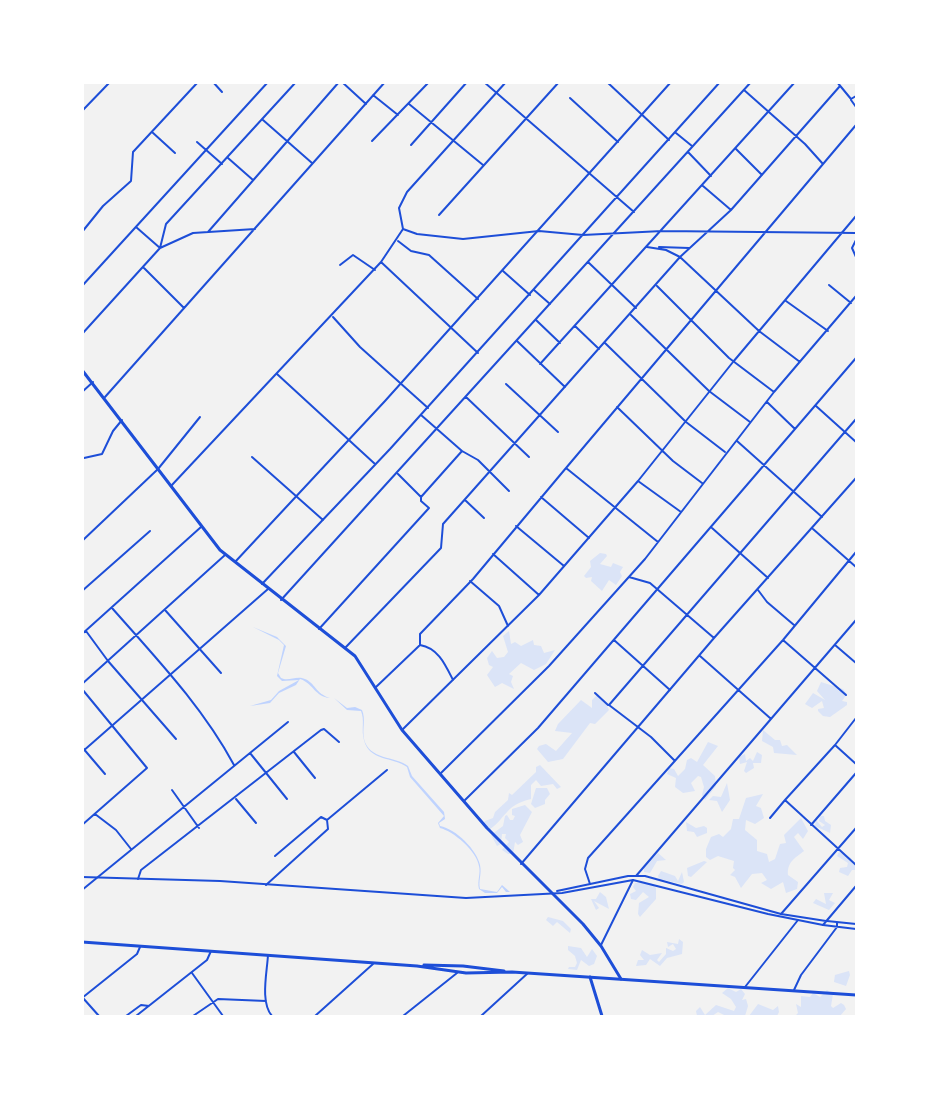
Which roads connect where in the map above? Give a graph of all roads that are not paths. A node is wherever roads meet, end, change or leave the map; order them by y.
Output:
1 (110, 82) edge
2 (198, 82) edge
3 (213, 82) edge
4 (268, 82) edge
5 (296, 82) edge
6 (341, 82) edge
7 (385, 82) edge
8 (429, 82) edge
9 (467, 82) edge
10 (484, 82) edge
11 (506, 82) edge
12 (559, 82) edge
13 (607, 82) edge
14 (664, 82) edge
15 (671, 82) edge
16 (720, 82) edge
17 (751, 82) edge
18 (795, 82) edge
19 (837, 82) edge
20 (668, 86) junction
21 (840, 86) junction
22 (744, 90) junction
23 (222, 92) dead end
24 (496, 94) junction
25 (373, 95) junction
26 (856, 96) edge
27 (570, 98) dead end
28 (851, 99) junction
29 (366, 104) junction
30 (409, 104) junction
31 (855, 106) edge
32 (82, 111) edge
33 (769, 112) junction
34 (644, 114) junction
35 (398, 115) junction
36 (526, 118) junction
37 (263, 120) junction
38 (431, 123) junction
39 (856, 125) edge
40 (152, 132) junction
41 (676, 133) junction
42 (797, 137) junction
43 (669, 140) junction
44 (372, 141) dead end
45 (197, 142) dead end
46 (288, 142) junction
47 (453, 142) junction
48 (618, 142) junction
49 (411, 145) dead end
50 (692, 147) junction
51 (736, 149) junction
52 (206, 150) junction
53 (688, 152) junction
54 (175, 153) dead end
55 (228, 158) junction
56 (312, 163) junction
57 (222, 164) junction
58 (823, 164) junction
59 (484, 166) junction
60 (591, 172) junction
61 (763, 175) junction
62 (712, 176) junction
63 (253, 180) junction
64 (703, 186) junction
65 (618, 197) junction
66 (731, 210) junction
67 (634, 212) junction
68 (440, 215) dead end
69 (856, 216) edge
70 (136, 227) junction
71 (255, 229) junction
72 (403, 229) junction
73 (539, 231) junction
74 (662, 231) junction
75 (707, 231) junction
76 (82, 232) edge
77 (208, 232) junction
78 (766, 233) junction
79 (842, 233) junction
80 (856, 233) edge
81 (613, 235) junction
82 (583, 236) junction
83 (856, 240) edge
84 (398, 241) junction
85 (647, 247) junction
86 (160, 248) junction
87 (689, 248) junction
88 (657, 249) junction
89 (680, 257) junction
90 (856, 257) edge
91 (381, 262) junction
92 (588, 262) junction
93 (340, 265) dead end
94 (143, 267) junction
95 (375, 270) junction
96 (503, 271) junction
97 (614, 284) junction
98 (829, 285) dead end
99 (82, 286) edge
100 (657, 286) junction
101 (534, 290) junction
102 (717, 290) junction
103 (530, 295) junction
104 (856, 296) edge
105 (478, 299) junction
106 (786, 301) junction
107 (851, 303) junction
108 (550, 304) junction
109 (184, 308) junction
110 (637, 308) junction
111 (631, 315) junction
112 (333, 317) junction
113 (536, 320) junction
114 (691, 320) junction
115 (575, 326) junction
116 (452, 328) junction
117 (759, 330) junction
118 (828, 331) junction
119 (82, 334) edge
120 (517, 341) junction
121 (560, 343) junction
122 (605, 343) junction
123 (667, 348) junction
124 (600, 350) junction
125 (478, 352) junction
126 (856, 358) edge
127 (734, 362) junction
128 (800, 362) junction
129 (540, 364) junction
130 (82, 370) edge
131 (277, 374) junction
132 (641, 377) junction
133 (93, 382) junction
134 (506, 384) dead end
135 (400, 385) junction
136 (566, 387) junction
137 (709, 391) junction
138 (82, 392) edge
139 (774, 392) junction
140 (105, 396) junction
141 (466, 397) junction
142 (768, 402) junction
143 (816, 406) junction
144 (617, 407) junction
145 (428, 408) junction
146 (421, 415) junction
147 (540, 416) junction
148 (200, 417) dead end
149 (856, 419) edge
150 (122, 420) junction
151 (686, 422) junction
152 (750, 422) junction
153 (795, 429) junction
154 (436, 430) junction
155 (558, 432) dead end
156 (845, 432) junction
157 (349, 441) junction
158 (737, 441) junction
159 (856, 442) edge
160 (515, 444) junction
161 (462, 451) junction
162 (662, 451) junction
163 (726, 453) junction
164 (252, 457) dead end
165 (529, 457) dead end
166 (84, 458) dead end
167 (375, 465) junction
168 (763, 465) junction
169 (566, 468) junction
170 (158, 469) junction
171 (491, 471) junction
172 (397, 473) junction
173 (856, 478) edge
174 (638, 481) junction
175 (703, 484) junction
176 (171, 487) junction
177 (509, 491) dead end
178 (792, 491) junction
179 (298, 496) junction
180 (422, 497) junction
181 (541, 497) junction
182 (465, 500) junction
183 (614, 508) junction
184 (681, 512) junction
185 (822, 517) junction
186 (484, 518) dead end
187 (323, 520) junction
188 (516, 526) junction
189 (201, 527) junction
190 (711, 527) junction
191 (812, 529) junction
192 (150, 531) dead end
193 (589, 538) junction
194 (82, 542) edge
195 (658, 543) junction
196 (856, 552) edge
197 (493, 554) junction
198 (739, 554) junction
199 (225, 555) junction
200 (849, 561) junction
201 (235, 563) junction
202 (564, 566) junction
203 (856, 567) edge
204 (629, 577) junction
205 (768, 578) junction
206 (470, 581) junction
207 (262, 584) junction
208 (268, 589) junction
209 (659, 589) junction
210 (758, 590) junction
211 (82, 591) edge
212 (539, 595) junction
213 (281, 600) junction
214 (112, 608) junction
215 (165, 609) junction
216 (686, 614) junction
217 (856, 620) edge
218 (795, 626) junction
219 (509, 627) junction
220 (319, 629) junction
221 (86, 631) junction
222 (82, 634) edge
223 (136, 635) junction
224 (714, 638) junction
225 (614, 640) junction
226 (783, 640) junction
227 (420, 645) junction
228 (835, 645) junction
229 (345, 648) junction
230 (200, 649) junction
231 (700, 656) junction
232 (108, 661) junction
233 (856, 663) edge
234 (643, 664) junction
235 (814, 668) junction
236 (221, 673) dead end
237 (171, 674) junction
238 (453, 680) junction
239 (82, 684) edge
240 (376, 687) junction
241 (82, 689) edge
242 (670, 690) junction
243 (738, 690) junction
244 (595, 693) dead end
245 (846, 695) dead end
246 (142, 700) junction
247 (609, 705) junction
248 (856, 718) edge
249 (771, 719) junction
250 (288, 722) dead end
251 (113, 725) junction
252 (639, 728) junction
253 (402, 730) junction
254 (176, 739) dead end
255 (339, 742) dead end
256 (835, 745) junction
257 (83, 750) edge
258 (294, 752) junction
259 (250, 753) junction
260 (675, 761) junction
261 (856, 764) edge
262 (234, 765) junction
263 (387, 770) dead end
264 (441, 773) junction
265 (856, 773) edge
266 (105, 774) dead end
267 (267, 774) junction
268 (315, 778) dead end
269 (172, 790) dead end
270 (236, 798) junction
271 (287, 799) dead end
272 (465, 800) junction
273 (785, 800) junction
274 (182, 807) junction
275 (95, 814) junction
276 (770, 818) dead end
277 (327, 820) junction
278 (256, 823) dead end
279 (82, 825) edge
280 (811, 825) junction
281 (199, 828) junction
282 (856, 828) edge
283 (838, 848) junction
284 (131, 849) junction
285 (275, 856) dead end
286 (521, 864) junction
287 (856, 865) edge
288 (636, 876) junction
289 (82, 877) edge
290 (97, 877) junction
291 (138, 879) junction
292 (633, 880) junction
293 (266, 885) junction
294 (590, 885) junction
295 (856, 886) edge
296 (82, 890) edge
297 (549, 892) junction
298 (780, 915) junction
299 (798, 920) junction
300 (826, 921) junction
301 (837, 922) junction
302 (856, 924) edge
303 (823, 925) junction
304 (837, 927) junction
305 (856, 929) edge
306 (82, 942) edge
307 (140, 946) junction
308 (601, 946) junction
309 (211, 951) junction
310 (268, 955) junction
311 (374, 963) junction
312 (417, 966) junction
313 (457, 972) junction
314 (512, 972) junction
315 (192, 973) junction
316 (528, 974) junction
317 (590, 977) junction
318 (621, 979) junction
319 (745, 987) junction
320 (794, 990) junction
321 (856, 995) edge
322 (83, 998) edge
323 (212, 1001) junction
324 (266, 1001) junction
325 (149, 1006) junction
326 (99, 1017) edge
327 (126, 1017) edge
328 (136, 1017) edge
329 (193, 1017) edge
330 (223, 1017) edge
331 (272, 1017) edge
332 (315, 1017) edge
333 (404, 1017) edge
334 (481, 1017) edge
335 (602, 1017) edge

1 - 32 street
2 - 40 street
3 - 23 street
4 - 52 street
5 - 37 street
6 - 29 street
6 - 46 street
7 - 25 street
8 - 30 street
9 - 38 street
10 - 24 street
11 - 24 street
12 - 36 street
13 - 34 street
14 - 20 street
15 - 20 street
16 - 41 street
17 - 22 street
18 - 33 street
19 - 21 street
20 - 34 street
21 - 28 street
21 - 42 street
22 - 33 street
22 - 50 street
24 - 36 street
24 - 47 street
25 - 29 street
25 - 35 street
26 - 28 street
26 - 31 street
27 - 48 street
28 - 31 street
29 - 56 street
30 - 35 street
30 - 38 street
33 - 42 street
33 - 51 street
34 - 43 street
34 - 48 street
35 - 44 street
36 - 59 street
36 - 60 street
37 - 46 street
37 - 55 street
38 - 47 street
38 - 49 street
39 - 58 street
40 - 54 street
40 - 76 street
41 - 43 street
41 - 50 street
42 - 58 street
42 - 61 street
43 - 65 street
45 - 52 street
46 - 56 street
46 - 63 street
47 - 59 street
47 - 72 street
48 - 60 street
50 - 53 street
51 - 61 street
51 - 62 street
52 - 57 street
52 - 70 street
53 - 62 street
53 - 67 street
55 - 57 street
55 - 63 street
56 - 71 street
57 - 86 street
58 - 78 street
59 - 68 street
60 - 65 street
60 - 73 street
61 - 66 street
62 - 64 street
63 - 77 street
64 - 66 street
64 - 74 street
65 - 67 street
65 - 82 street
66 - 75 street
67 - 81 street
69 - 79 street
70 - 86 street
70 - 99 street
71 - 77 street
71 - 109 street
72 - 73 street
72 - 84 street
73 - 82 street
73 - 96 street
74 - 75 street
74 - 81 street
74 - 85 street
75 - 78 street
75 - 87 street
77 - 86 street
78 - 79 street
78 - 102 street
79 - 80 street
79 - 106 street
81 - 82 street
81 - 92 street
82 - 101 street
83 - 90 street
84 - 91 street
84 - 105 street
85 - 88 street
85 - 97 street
86 - 94 street
87 - 88 street
87 - 89 street
88 - 89 street
89 - 100 street
89 - 102 street
91 - 95 street
91 - 116 street
92 - 97 street
92 - 108 street
93 - 95 street
94 - 109 street
94 - 119 street
95 - 112 street
96 - 103 street
96 - 105 street
97 - 110 street
97 - 115 street
98 - 107 street
100 - 110 street
100 - 114 street
101 - 103 street
101 - 108 street
102 - 114 street
102 - 117 street
103 - 125 street
104 - 107 street
105 - 116 street
106 - 117 street
106 - 118 street
107 - 118 street
108 - 113 street
109 - 140 street
110 - 111 street
111 - 122 street
111 - 123 street
112 - 131 street
112 - 135 street
113 - 120 street
113 - 121 street
114 - 123 street
114 - 127 street
115 - 121 street
115 - 124 street
116 - 125 street
116 - 135 street
117 - 127 street
117 - 128 street
118 - 128 street
120 - 129 street
120 - 141 street
121 - 129 street
122 - 124 street
122 - 132 street
123 - 132 street
123 - 137 street
124 - 136 street
125 - 145 street
126 - 143 street
127 - 137 street
127 - 139 street
128 - 139 street
129 - 136 street
130 - 133 main road
131 - 157 street
131 - 176 street
132 - 144 street
132 - 151 street
133 - 138 street
133 - 140 main road
134 - 147 street
135 - 145 street
135 - 157 street
136 - 147 street
137 - 151 street
137 - 152 street
139 - 142 street
140 - 150 main road
141 - 154 street
141 - 160 street
142 - 152 street
142 - 153 street
143 - 153 street
143 - 156 street
144 - 162 street
144 - 169 street
145 - 146 street
146 - 154 street
146 - 167 street
147 - 155 street
147 - 160 street
148 - 170 street
149 - 156 street
150 - 166 street
150 - 170 main road
151 - 162 street
151 - 163 street
152 - 158 street
153 - 168 street
154 - 161 street
154 - 172 street
156 - 159 street
156 - 178 street
157 - 167 street
157 - 179 street
158 - 163 street
158 - 168 street
160 - 165 street
160 - 171 street
161 - 171 street
161 - 180 street
162 - 174 street
162 - 175 street
163 - 175 street
164 - 179 street
167 - 187 street
168 - 178 street
168 - 190 street
169 - 181 street
169 - 183 street
170 - 176 main road
170 - 194 street
171 - 177 street
171 - 182 street
172 - 180 street
172 - 213 street
173 - 185 street
174 - 183 street
174 - 184 street
175 - 184 street
176 - 189 main road
178 - 185 street
178 - 198 street
179 - 187 street
179 - 201 street
180 - 220 street
181 - 188 street
181 - 193 street
182 - 186 street
182 - 229 street
183 - 193 street
183 - 195 street
184 - 195 street
185 - 191 street
187 - 207 street
188 - 197 street
188 - 202 street
189 - 199 main road
189 - 214 street
190 - 198 street
190 - 209 street
191 - 200 street
191 - 205 street
192 - 211 street
193 - 202 street
195 - 204 street
196 - 200 street
197 - 206 street
197 - 212 street
198 - 205 street
198 - 216 street
199 - 201 main road
199 - 215 street
200 - 203 street
200 - 218 street
201 - 207 main road
202 - 212 street
204 - 209 street
204 - 264 street
205 - 210 street
206 - 219 street
206 - 227 street
207 - 208 main road
208 - 213 main road
208 - 230 street
209 - 216 street
209 - 225 street
210 - 218 street
210 - 224 street
212 - 219 street
213 - 220 main road
214 - 221 street
214 - 223 street
215 - 223 street
215 - 230 street
216 - 224 street
216 - 234 street
217 - 228 street
218 - 226 street
219 - 238 street
220 - 229 main road
221 - 222 street
221 - 232 street
223 - 232 street
223 - 237 street
224 - 231 street
225 - 234 street
225 - 272 street
226 - 235 street
226 - 243 street
227 - 238 street
227 - 240 street
228 - 233 street
228 - 235 street
229 - 240 main road
230 - 236 street
230 - 237 street
231 - 242 street
231 - 243 street
232 - 239 street
232 - 246 street
234 - 242 street
234 - 247 street
235 - 245 street
235 - 249 street
237 - 246 street
237 - 262 street
238 - 253 street
240 - 253 main road
241 - 251 street
242 - 252 street
243 - 249 street
243 - 260 street
244 - 247 street
246 - 251 street
246 - 254 street
247 - 252 street
248 - 256 street
249 - 288 street
250 - 259 street
251 - 257 street
251 - 275 street
252 - 260 street
252 - 286 street
253 - 264 main road
255 - 258 street
256 - 261 street
256 - 273 street
257 - 266 street
258 - 267 street
258 - 268 street
259 - 262 street
259 - 267 street
260 - 294 street
262 - 274 street
263 - 277 street
264 - 272 main road
265 - 280 street
267 - 270 street
267 - 271 street
269 - 274 street
270 - 278 street
270 - 281 street
272 - 286 main road
273 - 276 street
273 - 280 street
274 - 281 street
274 - 284 street
275 - 279 street
275 - 284 street
277 - 285 street
277 - 293 street
280 - 283 street
281 - 291 street
282 - 283 street
283 - 287 street
283 - 298 street
284 - 290 street
286 - 297 main road
288 - 294 street
288 - 298 street
289 - 290 street
290 - 291 street
290 - 296 street
291 - 293 street
292 - 294 street
292 - 298 street
292 - 308 street
293 - 297 street
294 - 297 street
295 - 300 street
297 - 308 main road
298 - 299 street
298 - 300 street
299 - 303 street
299 - 319 street
300 - 301 street
300 - 303 street
301 - 302 street
301 - 304 street
303 - 304 street
304 - 305 street
304 - 320 street
306 - 307 main road
307 - 309 main road
307 - 322 street
308 - 318 main road
309 - 310 main road
309 - 315 street
310 - 311 main road
310 - 324 street
311 - 312 main road
311 - 332 street
312 - 313 main road
312 - 314 main road
313 - 314 main road
313 - 333 street
314 - 316 main road
315 - 323 street
315 - 325 street
316 - 317 main road
316 - 334 street
317 - 318 main road
317 - 335 main road
318 - 319 main road
319 - 320 main road
320 - 321 main road
322 - 326 street
323 - 324 street
323 - 329 street
323 - 330 street
324 - 331 street
325 - 327 street
325 - 328 street

